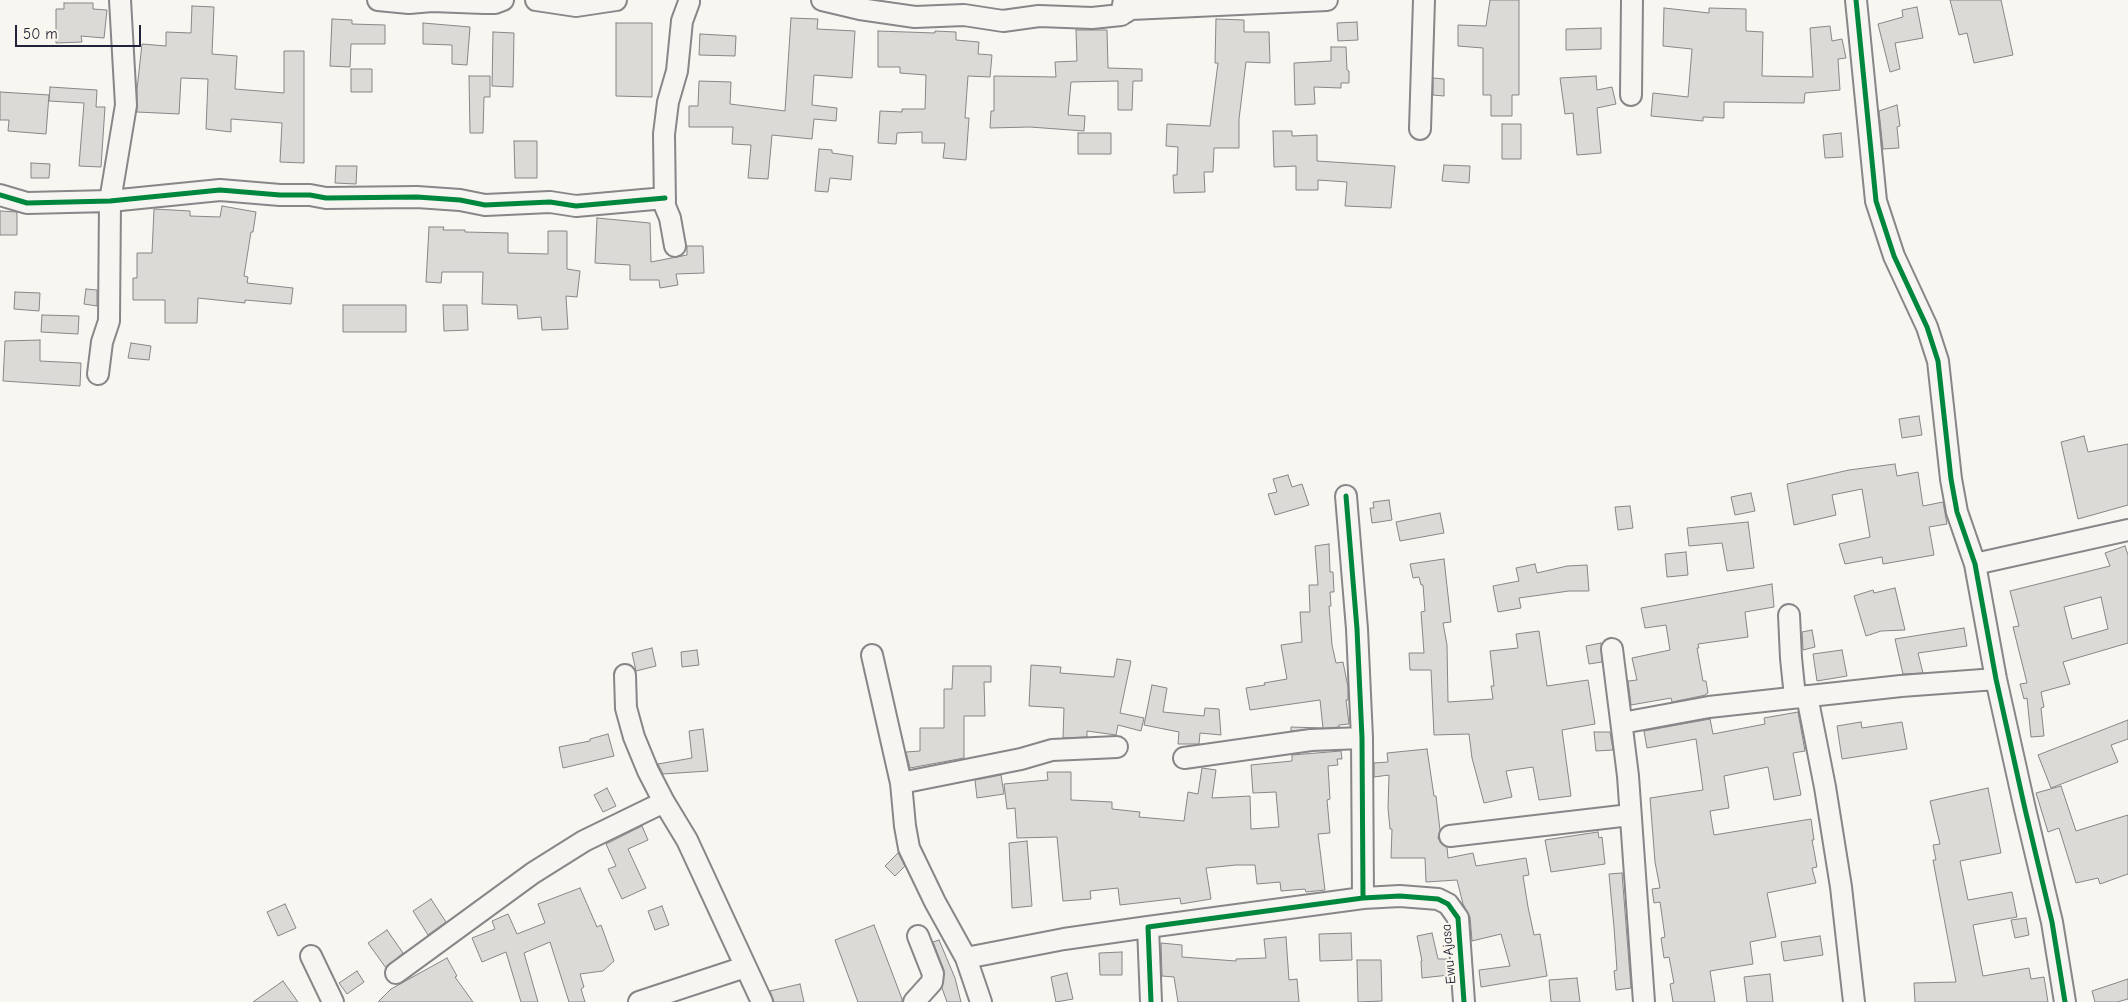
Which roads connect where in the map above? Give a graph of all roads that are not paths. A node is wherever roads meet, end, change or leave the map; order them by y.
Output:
1 (120, 0) edge
2 (378, 0) edge
3 (503, 0) edge
4 (536, 0) edge
5 (616, 0) edge
6 (689, 0) edge
7 (822, 0) edge
8 (1327, 0) edge
9 (1424, 0) edge
10 (1632, 0) edge
11 (1856, 0) edge
12 (1123, 7) edge
13 (1631, 94) dead end
14 (1420, 129) dead end
15 (0, 195) edge
16 (665, 198) junction
17 (110, 201) junction
18 (676, 246) dead end
19 (98, 374) dead end
20 (1346, 496) dead end
21 (2128, 530) edge
22 (1975, 564) junction
23 (1789, 615) dead end
24 (1612, 649) dead end
25 (872, 655) dead end
26 (626, 675) dead end
27 (1996, 679) junction
28 (1801, 696) junction
29 (1622, 723) junction
30 (1362, 738) junction
31 (1117, 747) dead end
32 (1184, 758) dead end
33 (901, 784) junction
34 (664, 802) junction
35 (1630, 815) junction
36 (1450, 836) dead end
37 (1363, 898) junction
38 (1148, 927) junction
39 (918, 936) dead end
40 (311, 956) dead end
41 (966, 958) junction
42 (745, 967) junction
43 (396, 973) dead end
44 (333, 1002) edge
45 (639, 1002) edge
46 (762, 1002) edge
47 (914, 1002) edge
48 (981, 1002) edge
49 (1151, 1002) edge
50 (1464, 1002) edge
51 (1644, 1002) edge
52 (1854, 1002) edge
53 (2065, 1002) edge

1 - 17 street
2 - 3 street
4 - 5 street
6 - 16 street
7 - 12 street
8 - 12 street
9 - 14 street
10 - 13 street
11 - 22 street
15 - 17 street
16 - 17 street
16 - 18 street
17 - 19 street
20 - 30 street
21 - 22 street
22 - 27 street
23 - 28 street
24 - 29 street
25 - 33 street
26 - 34 street
27 - 28 street
27 - 53 street
28 - 29 street
28 - 52 street
29 - 35 street
30 - 32 street
30 - 37 street
31 - 33 street
33 - 41 street
34 - 42 street
34 - 43 street
35 - 36 street
35 - 51 street
37 - 38 street, Ewu Ajasa
37 - 50 street, Ewu Ajasa
38 - 41 street, Ewu Ajasa
38 - 49 street
39 - 47 street
40 - 44 street
41 - 48 street
42 - 45 street
42 - 46 street

